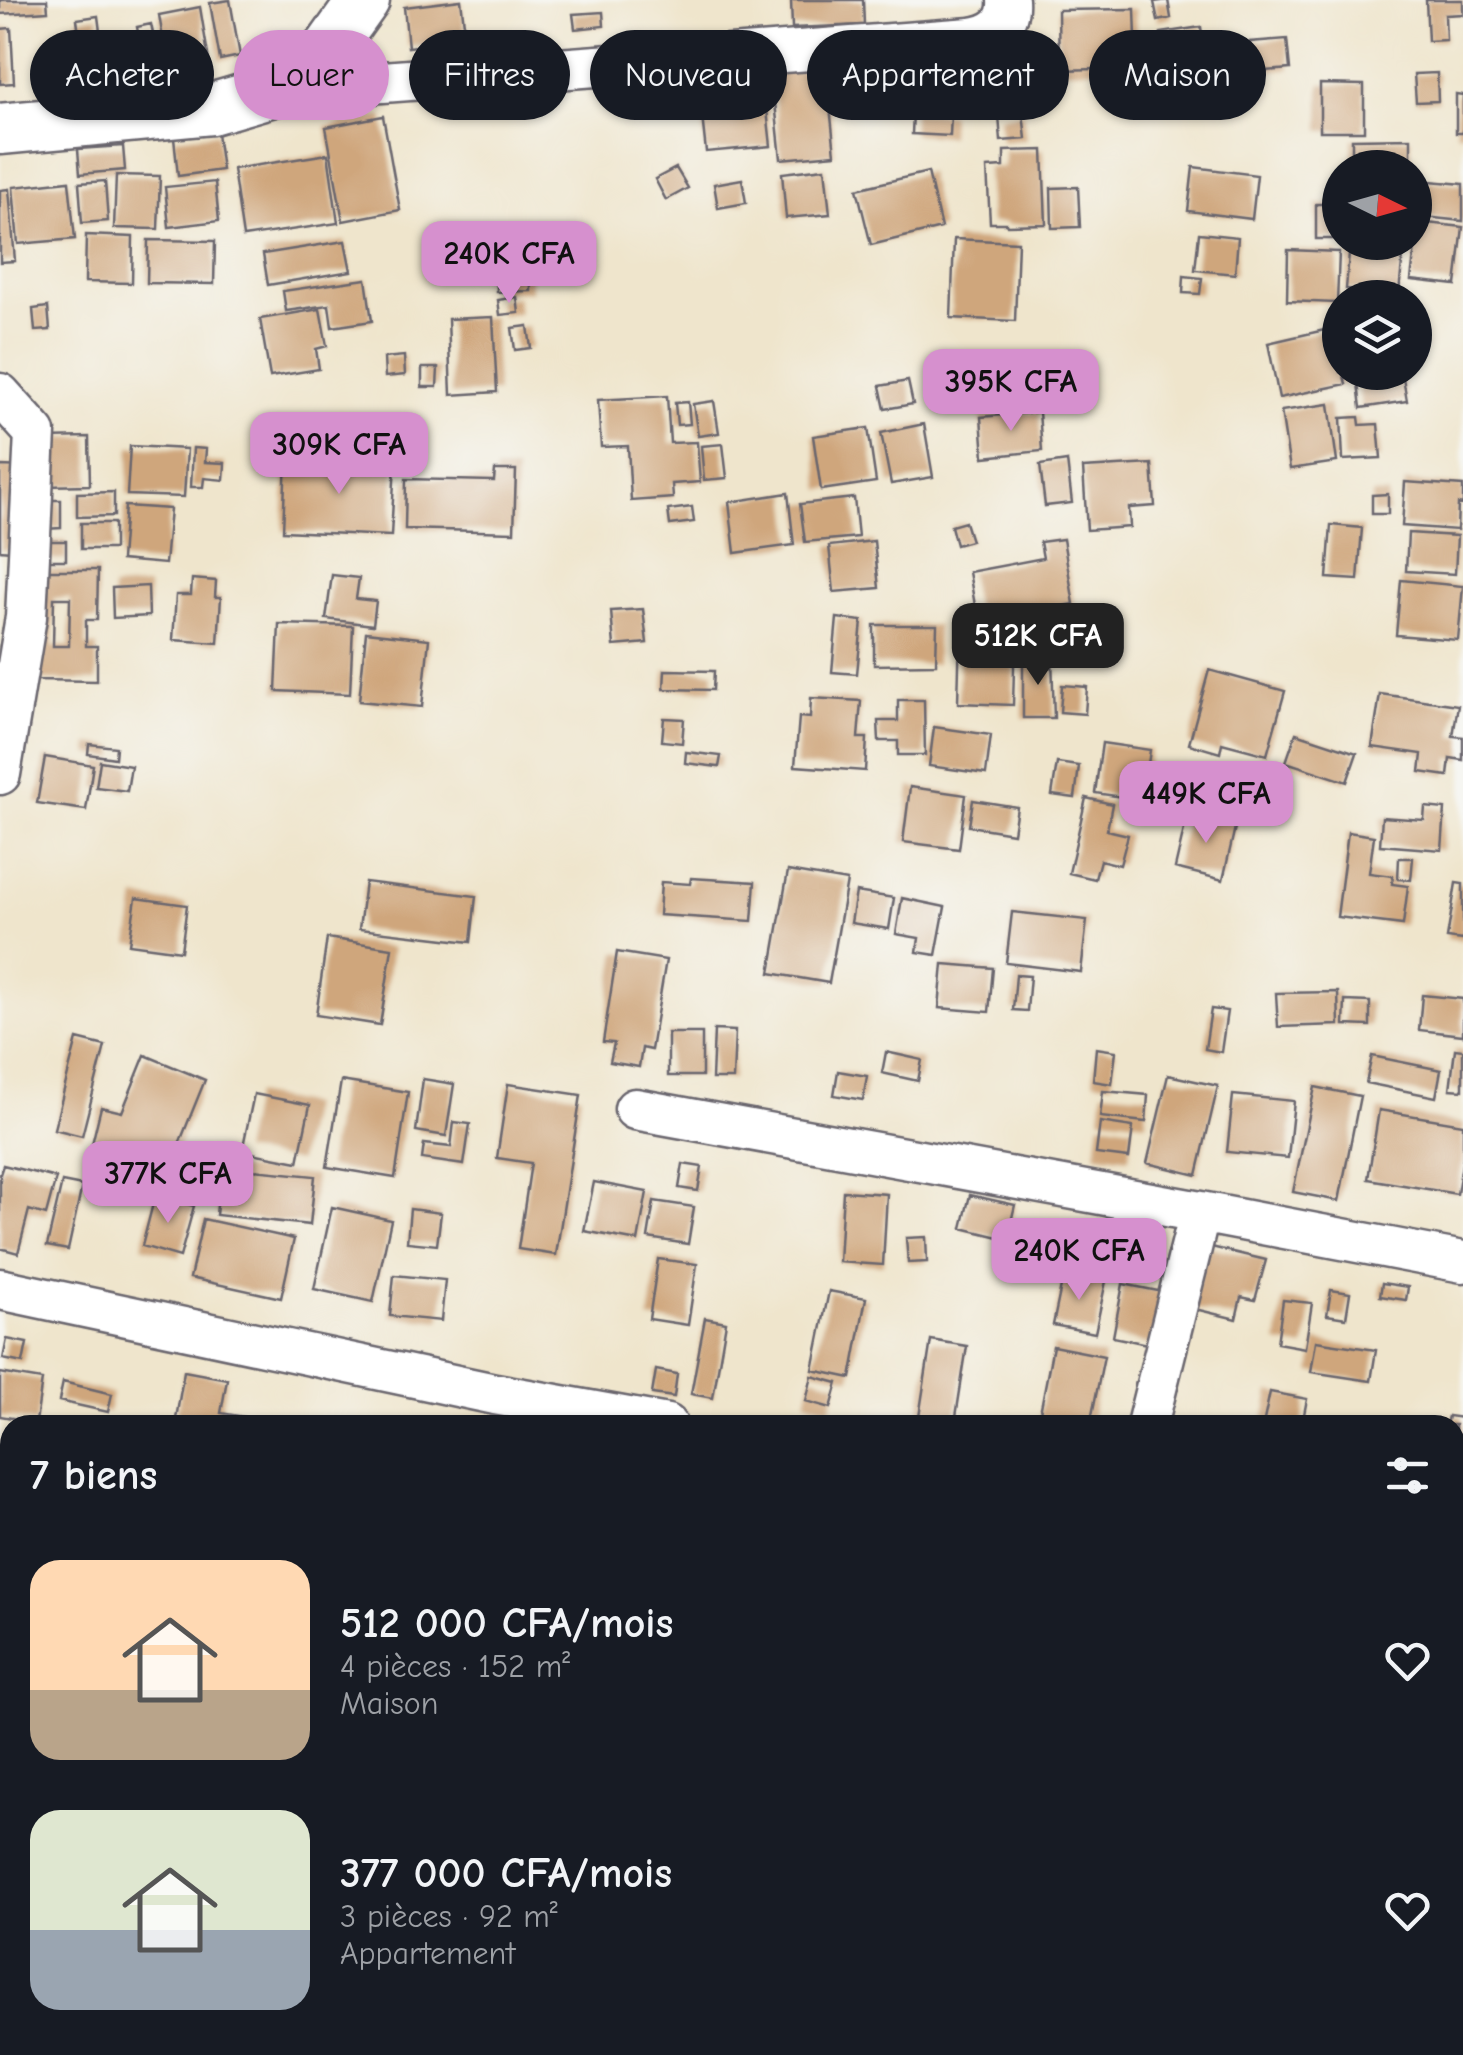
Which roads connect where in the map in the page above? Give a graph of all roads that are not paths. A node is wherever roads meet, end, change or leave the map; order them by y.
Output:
1 (364, 0) edge
2 (1008, 0) edge
3 (342, 30) edge
4 (389, 82) edge
5 (234, 102) edge
6 (0, 129) edge
7 (0, 394) edge
8 (0, 774) edge
9 (634, 1109) dead end
10 (1200, 1212) junction
11 (1463, 1262) edge
12 (0, 1289) edge
13 (612, 1415) edge
14 (1149, 1415) edge

1 - 3 street
2 - 4 street
5 - 6 street
7 - 8 street
9 - 10 street
10 - 11 street
10 - 14 street
12 - 13 street

